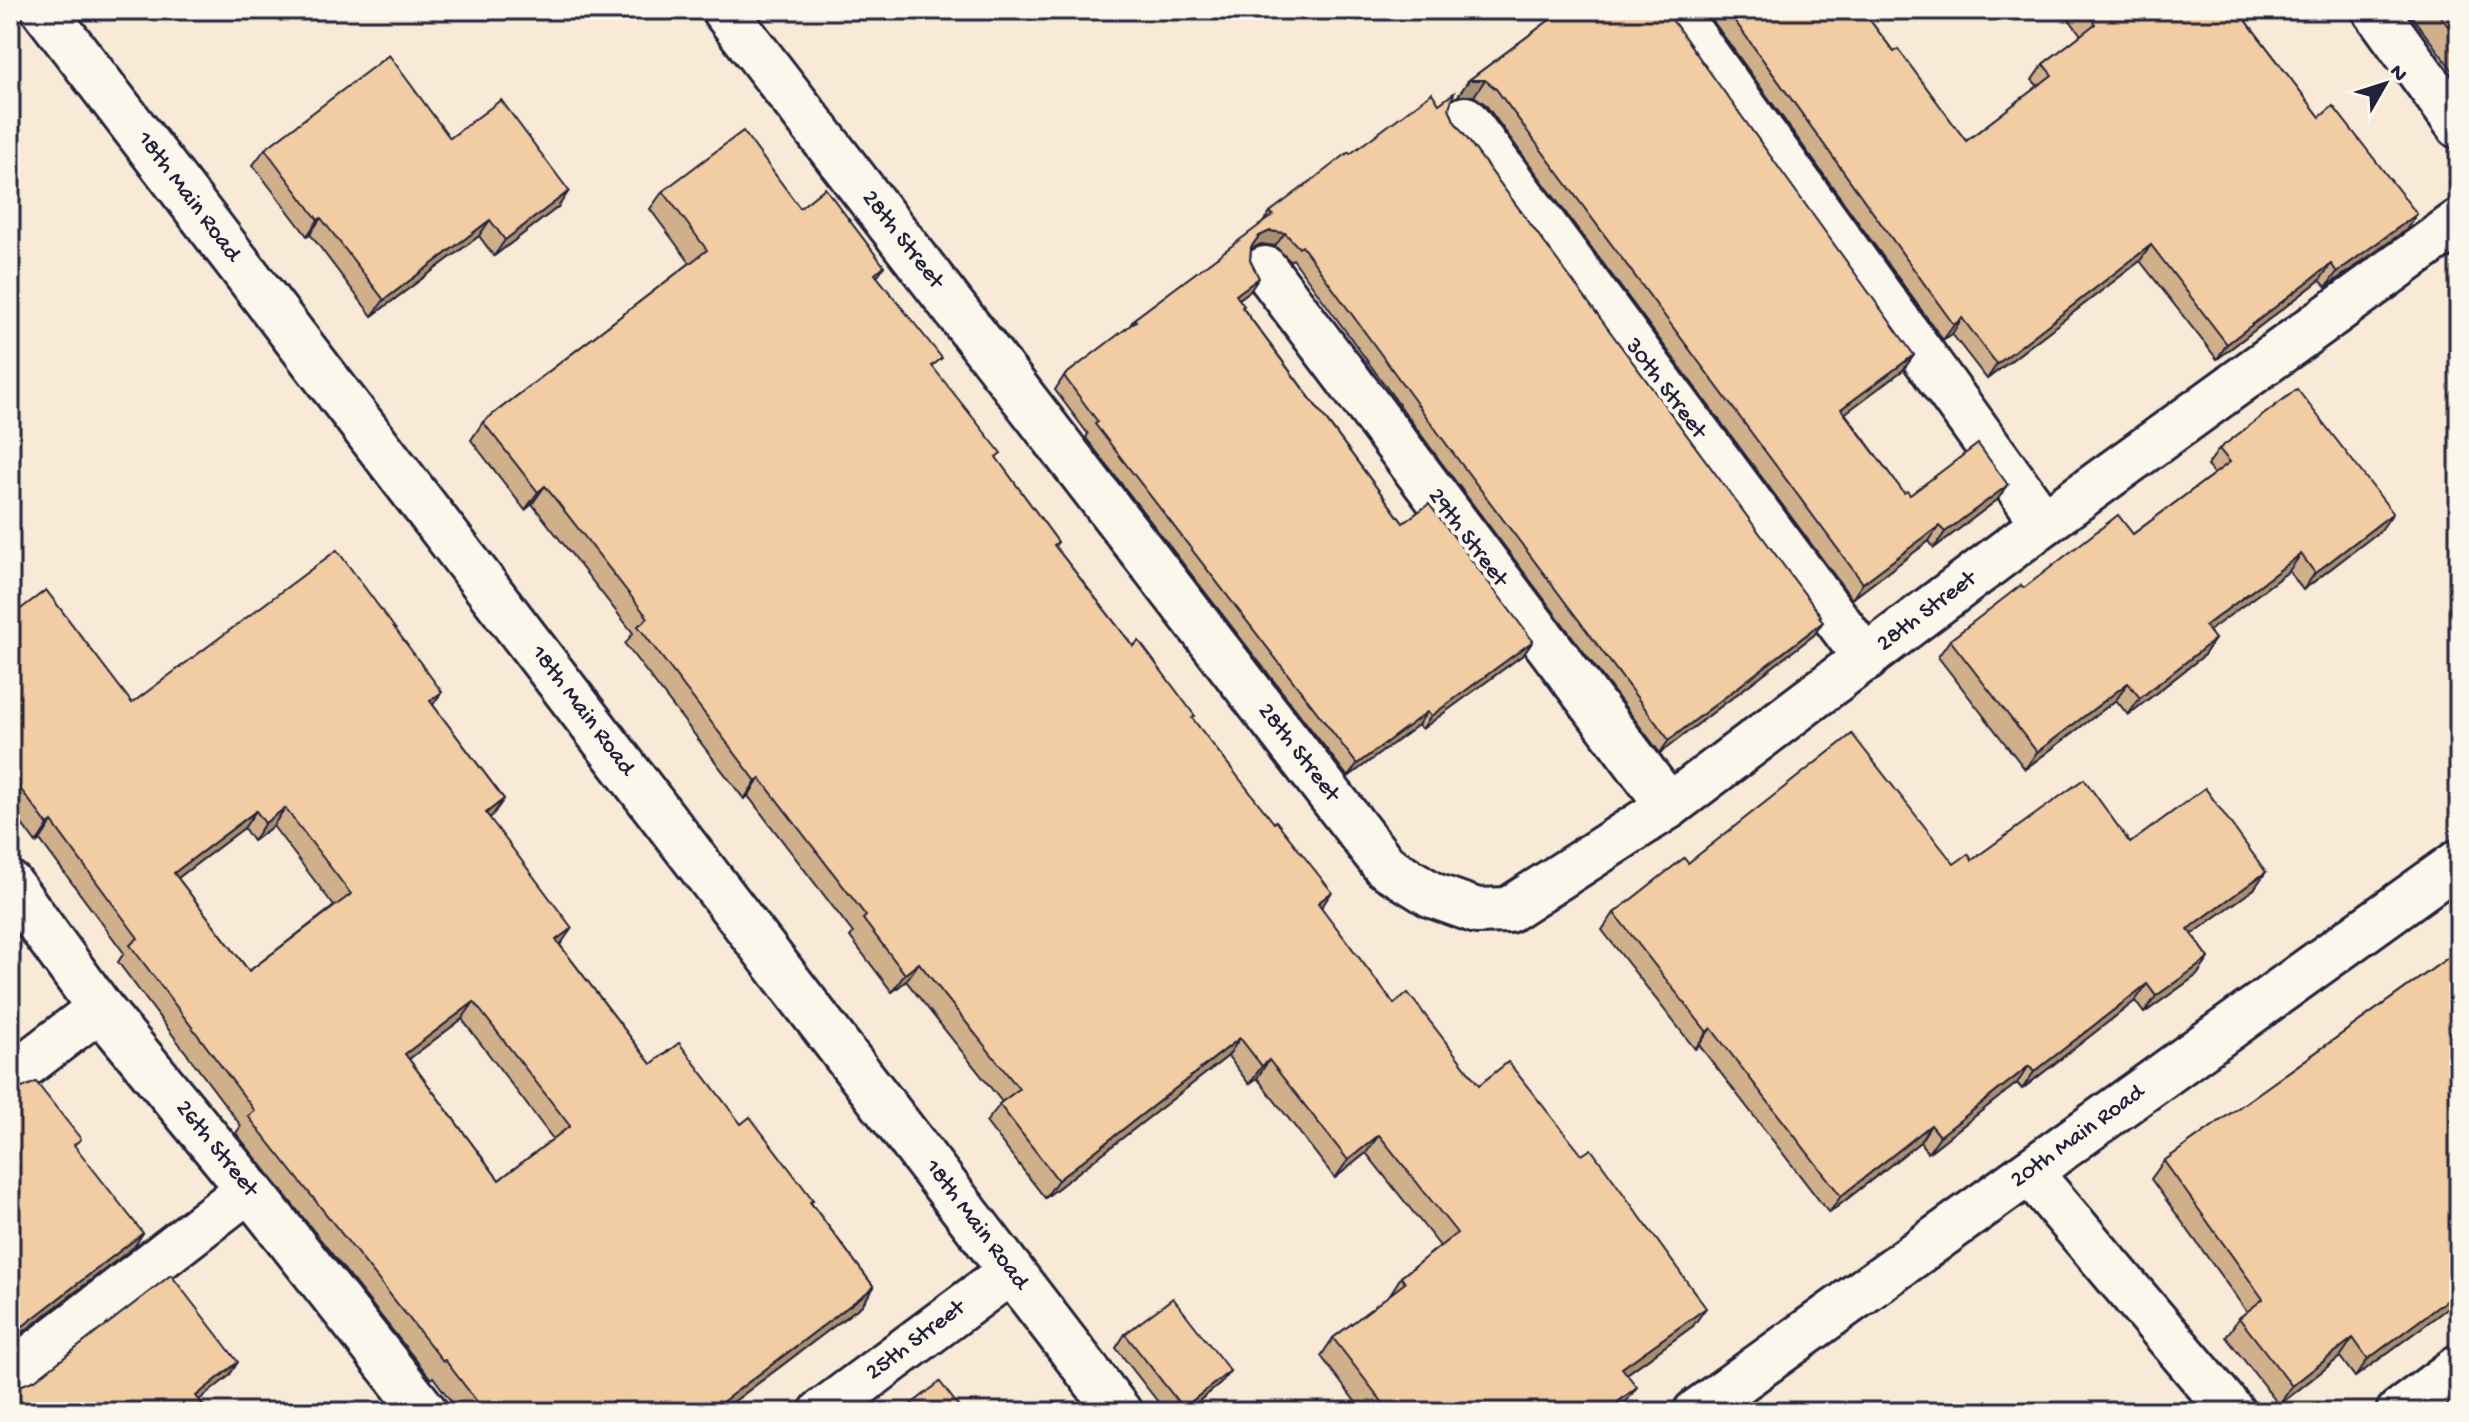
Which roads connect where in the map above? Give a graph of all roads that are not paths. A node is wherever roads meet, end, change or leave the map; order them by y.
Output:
1 (44, 10) edge
2 (724, 10) edge
3 (1674, 10) edge
4 (2375, 10) edge
5 (1465, 119) dead end
6 (2459, 126) edge
7 (2459, 222) edge
8 (1265, 269) dead end
9 (2044, 523) junction
10 (1866, 659) junction
11 (1669, 806) junction
12 (2459, 862) edge
13 (10, 884) edge
14 (100, 1008) junction
15 (10, 1077) edge
16 (2029, 1172) junction
17 (249, 1189) junction
18 (1011, 1271) junction
19 (10, 1374) edge
20 (2452, 1386) edge
21 (414, 1408) edge
22 (822, 1412) edge
23 (1119, 1412) edge
24 (1696, 1412) edge
25 (2232, 1412) edge
26 (2399, 1412) edge

1 - 18 street, 18th Main Road
2 - 11 street, 28th Street
3 - 9 street
4 - 6 street
5 - 10 street, 30th Street
7 - 9 street, 28th Street
8 - 11 street, 29th Street
9 - 10 street, 28th Street
10 - 11 street, 28th Street
12 - 16 street, 20th Main Road
13 - 14 street, 26th Street
14 - 15 street
14 - 17 street, 26th Street
16 - 24 street, 20th Main Road
16 - 25 street
17 - 19 street
17 - 21 street, 26th Street
18 - 22 street, 25th Street
18 - 23 street, 18th Main Road
20 - 26 street

